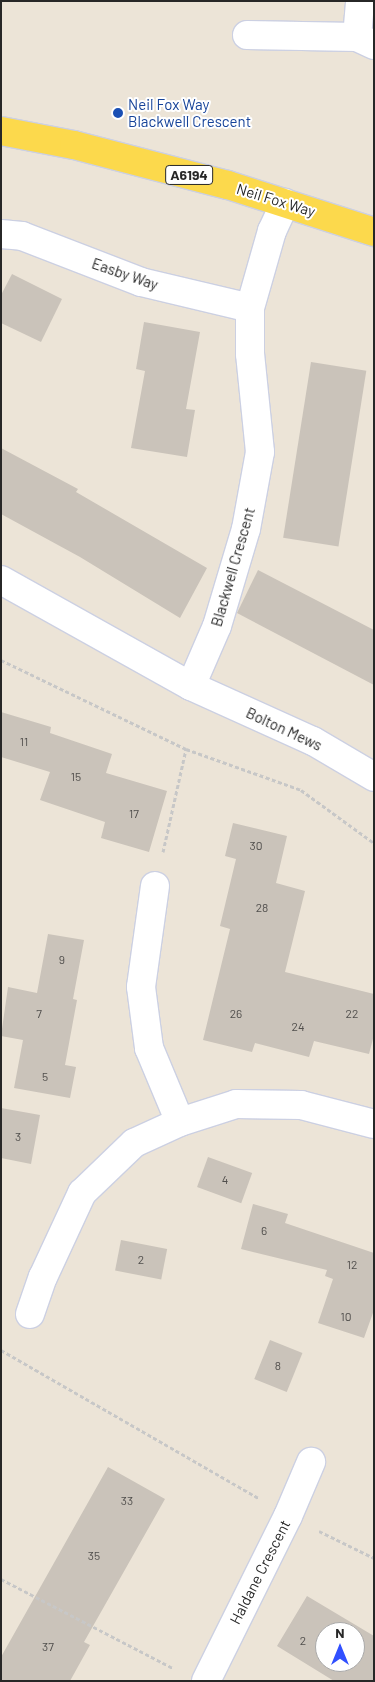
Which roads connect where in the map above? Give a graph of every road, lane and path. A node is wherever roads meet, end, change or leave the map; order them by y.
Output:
1 (360, 1) edge
2 (247, 35) dead end
3 (365, 41) edge
4 (1, 131) edge
5 (285, 203) junction
6 (374, 232) edge
7 (1, 234) edge
8 (250, 308) junction
9 (1, 580) edge
10 (1, 660) edge
11 (192, 686) junction
12 (186, 749) junction
13 (374, 777) edge
14 (374, 843) edge
15 (155, 886) joint
16 (180, 1122) junction
17 (374, 1124) edge
18 (30, 1314) dead end
19 (1, 1350) edge
20 (311, 1462) dead end
21 (288, 1516) junction
22 (374, 1558) edge
23 (1, 1579) edge
24 (193, 1676) edge

1 - 3 street
2 - 3 street
4 - 5 main road, Neil Fox Way / A6194
5 - 6 main road, Neil Fox Way / A6194
5 - 8 street, Blackwell Crescent
7 - 8 street, Easby Way
8 - 11 street, Blackwell Crescent
9 - 11 street
10 - 12 path
11 - 13 street, Bolton Mews
12 - 14 path
12 - 15 path
15 - 16 street
16 - 17 street
16 - 18 street
19 - 21 path
20 - 21 street, Haldane Crescent
21 - 22 path
21 - 24 street, Haldane Crescent
23 - 24 path

